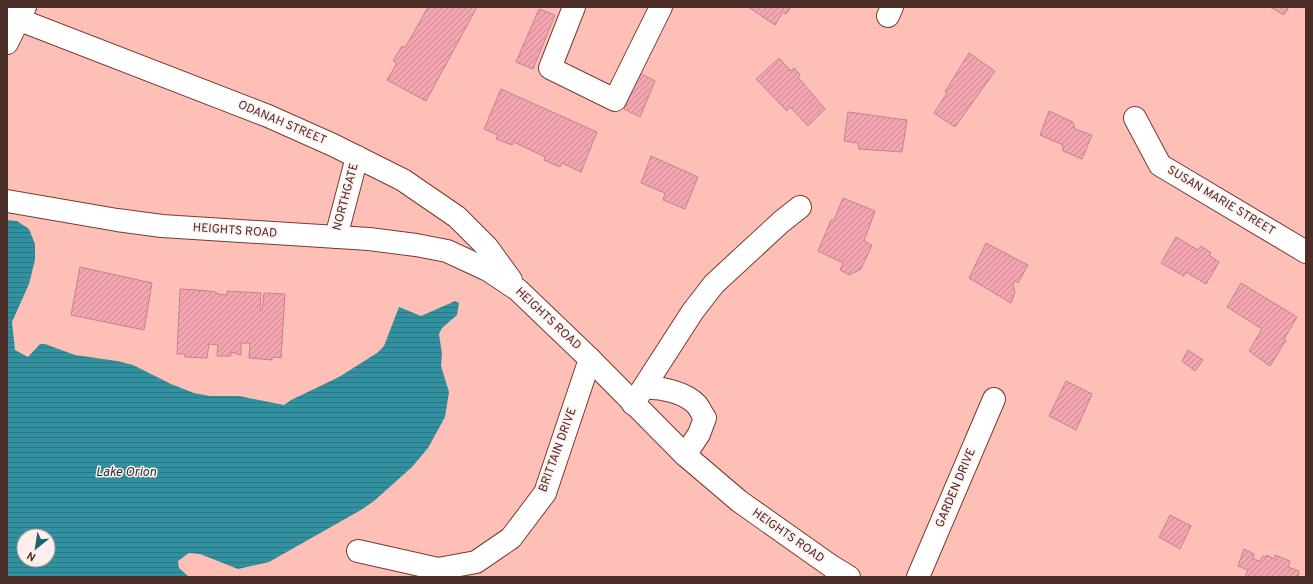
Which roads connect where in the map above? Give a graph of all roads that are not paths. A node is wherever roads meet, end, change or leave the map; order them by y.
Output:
1 (574, 7) edge
2 (661, 7) edge
3 (17, 14) edge
4 (7, 43) edge
5 (1135, 118) dead end
6 (357, 157) junction
7 (7, 201) edge
8 (800, 207) dead end
9 (336, 237) junction
10 (1306, 252) edge
11 (518, 290) junction
12 (590, 359) junction
13 (639, 396) junction
14 (994, 399) dead end
15 (685, 455) junction
16 (358, 551) dead end
17 (830, 572) edge
18 (850, 577) edge
19 (918, 577) edge

1 - 2 street
3 - 4 street
3 - 6 street, ODANAH STREET
5 - 10 street, SUSAN MARIE STREET
6 - 9 street, NORTHGATE
6 - 11 street, ODANAH STREET
7 - 9 street, HEIGHTS ROAD
8 - 13 street
9 - 11 street, HEIGHTS ROAD
11 - 12 street, HEIGHTS ROAD
12 - 13 street, HEIGHTS ROAD
12 - 16 street, BRITTAIN DRIVE
13 - 15 street, HEIGHTS ROAD
13 - 15 street
14 - 19 street, GARDEN DRIVE
15 - 17 street, HEIGHTS ROAD
17 - 18 street, HEIGHTS ROAD

